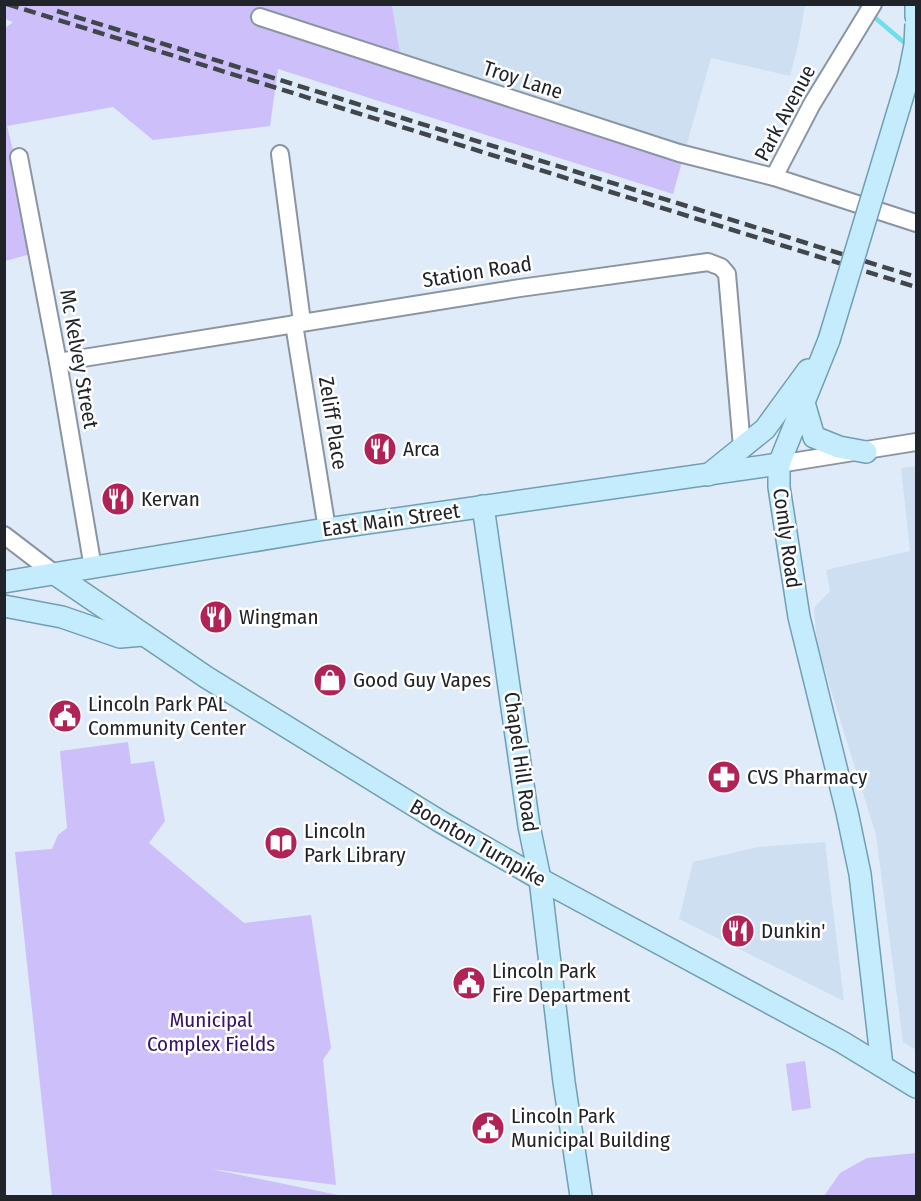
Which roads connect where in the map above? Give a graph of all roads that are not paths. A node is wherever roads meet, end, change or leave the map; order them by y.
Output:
1 (916, 4) edge
2 (873, 5) edge
3 (916, 16) edge
4 (260, 17) dead end
5 (916, 24) edge
6 (280, 154) dead end
7 (19, 158) dead end
8 (774, 177) junction
9 (916, 223) edge
10 (298, 323) junction
11 (829, 340) junction
12 (58, 362) junction
13 (804, 402) junction
14 (916, 442) edge
15 (742, 447) junction
16 (866, 452) junction
17 (779, 464) junction
18 (708, 475) junction
19 (483, 506) junction
20 (327, 529) junction
21 (4, 535) edge
22 (93, 568) junction
23 (55, 574) junction
24 (4, 582) edge
25 (4, 606) edge
26 (143, 635) junction
27 (540, 879) junction
28 (882, 1066) junction
29 (916, 1087) edge
30 (581, 1197) edge

1 - 3 main road
2 - 8 street, Park Avenue
4 - 8 street, Troy Lane
5 - 11 main road, Comly Road, bridge
6 - 10 street, Zeliff Place
7 - 12 street, Mc Kelvey Street
8 - 9 street, Park Avenue
10 - 12 street, Station Road
10 - 15 street, Station Road
10 - 20 street, Zeliff Place
11 - 13 main road, Comly Road
11 - 15 main road
12 - 22 street, Mc Kelvey Street
13 - 16 main road
13 - 17 main road, Comly Road
14 - 16 street
15 - 18 main road
16 - 17 street
17 - 18 main road, East Main Street
17 - 28 main road, Comly Road
18 - 19 main road, East Main Street
19 - 20 main road, East Main Street
19 - 27 main road, Chapel Hill Road
20 - 22 main road, East Main Street
21 - 23 street
22 - 23 main road, East Main Street
23 - 24 main road, East Main Street
23 - 26 main road, Boonton Turnpike
25 - 26 main road
26 - 27 main road, Boonton Turnpike
27 - 28 main road, Boonton Turnpike
27 - 30 main road, Chapel Hill Road
28 - 29 main road, Boonton Turnpike

